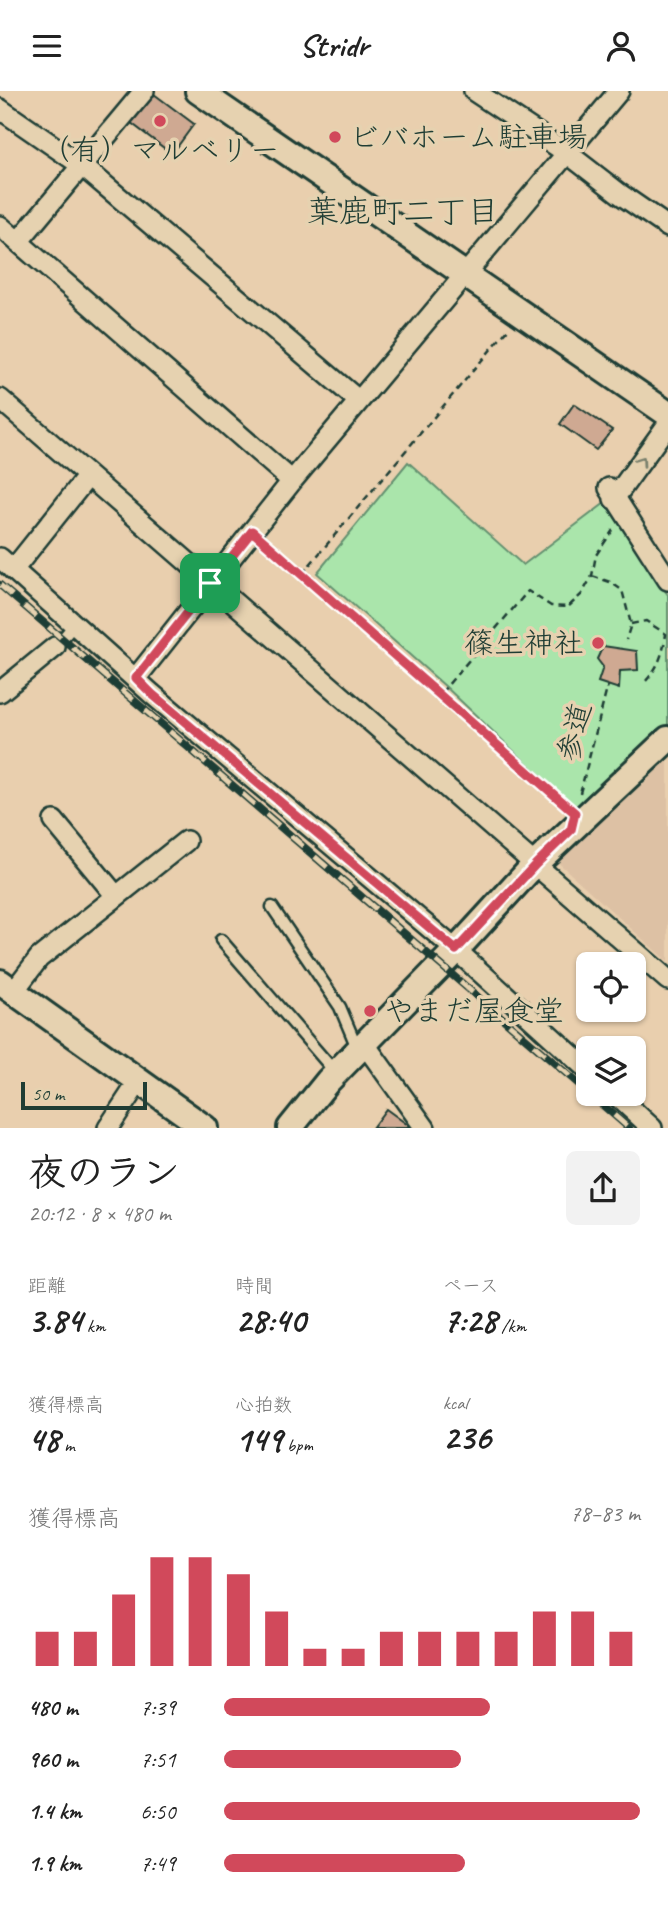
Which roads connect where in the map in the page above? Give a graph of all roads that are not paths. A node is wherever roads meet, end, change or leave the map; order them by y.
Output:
1 (144, 91) edge
2 (198, 91) edge
3 (474, 91) edge
4 (619, 91) edge
5 (0, 109) edge
6 (567, 153) junction
7 (81, 165) junction
8 (0, 226) edge
9 (668, 227) edge
10 (18, 242) junction
11 (466, 275) junction
12 (0, 398) edge
13 (359, 401) junction
14 (668, 414) edge
15 (668, 424) edge
16 (88, 476) junction
17 (292, 481) junction
18 (7, 564) edge
19 (668, 580) edge
20 (210, 583) junction
21 (75, 623) junction
22 (55, 647) joint
23 (136, 678) junction
24 (0, 692) edge
25 (668, 739) edge
26 (54, 821) dead end
27 (186, 841) dead end
28 (536, 864) junction
29 (116, 896) junction
30 (272, 907) dead end
31 (221, 940) dead end
32 (456, 950) junction
33 (668, 980) edge
34 (7, 987) edge
35 (361, 1047) junction
36 (576, 1059) edge
37 (336, 1073) junction
38 (139, 1081) junction
39 (628, 1106) edge
40 (108, 1128) edge
41 (205, 1128) edge
42 (290, 1128) edge
43 (425, 1128) edge
44 (652, 1128) edge

1 - 7 street
2 - 11 street
3 - 6 street
4 - 6 street
5 - 7 street
6 - 9 street
6 - 11 street
7 - 10 street
7 - 13 street
8 - 10 street
10 - 17 street
11 - 13 street
11 - 14 street
12 - 16 street
13 - 17 street
19 -> 15 street
16 - 18 street
16 - 20 street
17 - 20 street
18 - 21 street
20 - 23 street
20 - 28 street
21 - 22 lane
21 - 23 street
22 - 24 street
23 - 32 street
25 - 28 street
26 - 29 street
27 - 29 street
28 - 32 street
28 - 33 street
29 - 34 street
30 - 35 lane
31 - 37 lane
32 - 35 street
32 - 36 street
34 - 38 street
35 - 37 street
35 - 43 street
37 - 42 street
38 - 40 street
38 - 41 street
39 - 44 street

